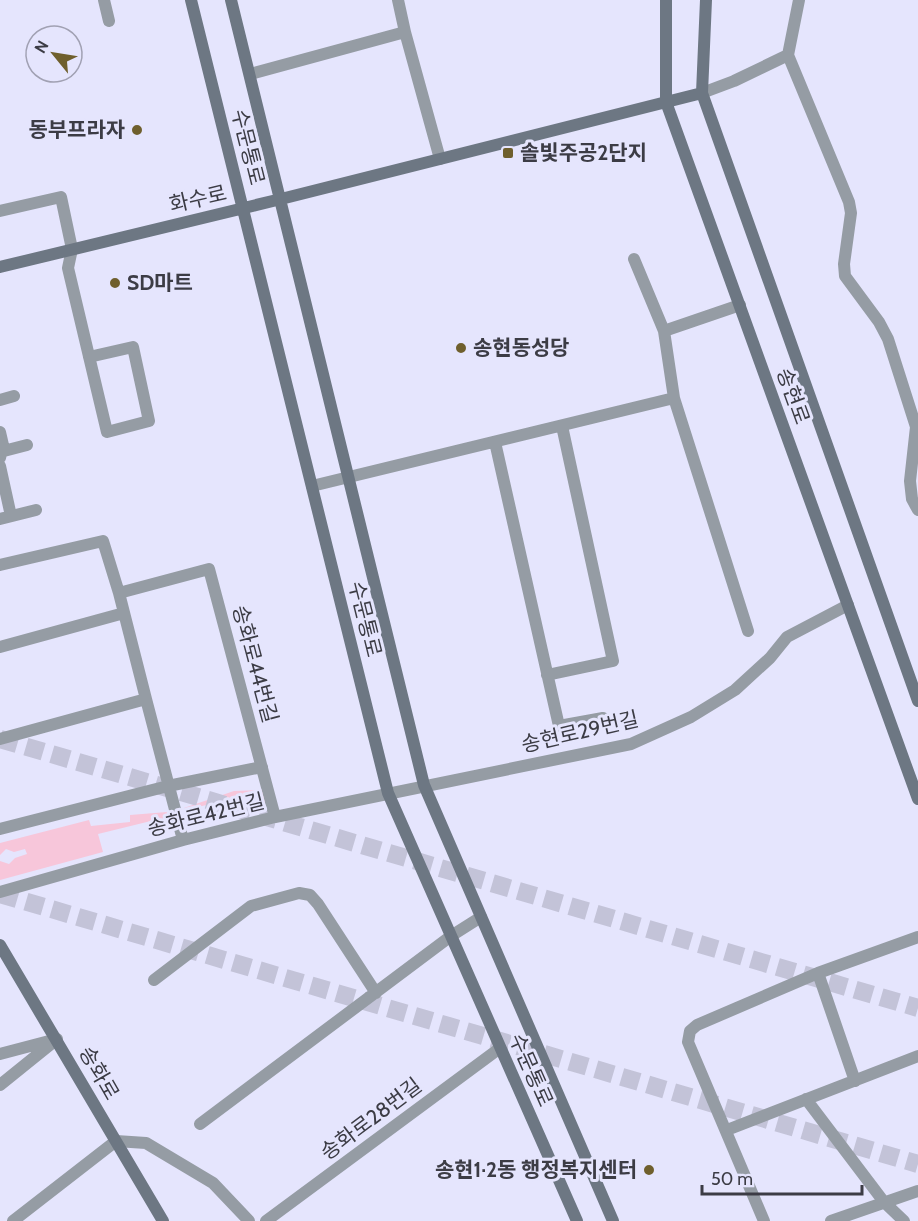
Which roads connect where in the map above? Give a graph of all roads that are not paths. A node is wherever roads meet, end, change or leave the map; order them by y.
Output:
1 (104, 0) edge
2 (191, 0) edge
3 (231, 0) edge
4 (398, 0) edge
5 (666, 0) edge
6 (706, 0) edge
7 (799, 0) edge
8 (109, 21) dead end
9 (405, 32) junction
10 (788, 55) junction
11 (250, 74) junction
12 (702, 93) junction
13 (666, 102) junction
14 (440, 159) junction
15 (281, 199) junction
16 (243, 208) junction
17 (0, 211) edge
18 (72, 249) junction
19 (634, 259) dead end
20 (0, 267) edge
21 (740, 304) junction
22 (664, 331) junction
23 (89, 357) junction
24 (14, 396) dead end
25 (674, 398) junction
26 (0, 400) edge
27 (562, 426) junction
28 (0, 432) edge
29 (495, 442) junction
30 (27, 445) dead end
31 (0, 455) edge
32 (0, 466) edge
33 (349, 477) junction
34 (312, 486) junction
35 (36, 510) dead end
36 (918, 510) edge
37 (6, 517) edge
38 (0, 565) edge
39 (119, 593) junction
40 (848, 605) junction
41 (124, 613) junction
42 (748, 631) dead end
43 (0, 647) edge
44 (547, 675) junction
45 (146, 699) junction
46 (918, 701) edge
47 (603, 718) dead end
48 (0, 739) edge
49 (262, 767) junction
50 (424, 785) junction
51 (168, 786) junction
52 (388, 793) junction
53 (918, 799) edge
54 (275, 817) junction
55 (0, 829) edge
56 (183, 840) junction
57 (0, 892) edge
58 (482, 917) junction
59 (451, 936) junction
60 (918, 937) edge
61 (0, 945) edge
62 (818, 973) junction
63 (154, 980) dead end
64 (376, 993) junction
65 (57, 1039) junction
66 (500, 1048) junction
67 (0, 1054) edge
68 (918, 1056) edge
69 (855, 1081) junction
70 (0, 1085) edge
71 (807, 1099) junction
72 (200, 1124) dead end
73 (727, 1130) junction
74 (116, 1141) junction
75 (918, 1191) edge
76 (885, 1203) junction
77 (13, 1221) edge
78 (163, 1221) edge
79 (249, 1221) edge
80 (266, 1221) edge
81 (576, 1221) edge
82 (613, 1221) edge
83 (764, 1221) edge
84 (831, 1221) edge
85 (904, 1221) edge

1 - 8 street
2 - 16 street, 수문통로
3 - 11 street, 수문통로
4 - 9 street
5 - 13 street, 송현로
6 - 12 street, 송현로
7 - 10 street
9 - 11 street
9 - 14 street
10 - 12 street
10 - 36 street
11 - 15 street, 수문통로
12 - 13 street, 화수로
12 - 46 street, 송현로
13 - 14 street, 화수로
13 - 21 street, 송현로
14 - 15 street, 화수로
15 - 16 street, 화수로
15 - 33 street, 수문통로
16 - 18 street, 화수로
16 - 34 street, 수문통로
17 - 18 street
18 - 20 street, 화수로
18 - 23 street
19 - 22 street
21 - 22 street
21 - 40 street, 송현로
22 - 25 street
23 - 23 street
24 - 26 street
25 - 27 street
25 - 42 street
27 - 29 street
27 - 44 street
28 - 31 street
29 - 33 street
29 - 44 street
30 - 31 street
32 - 37 street
33 - 34 street
33 - 50 street, 수문통로
34 - 52 street, 수문통로
35 - 37 street
38 - 39 street
39 - 41 street
39 - 49 street, 송화로44번길
40 - 50 street, 송현로29번길
40 - 53 street, 송현로
41 - 43 street
41 - 45 street
44 - 47 street
45 - 48 street
45 - 51 street
49 - 51 street
49 - 54 street
50 - 52 street, 송화로42번길
50 - 58 street, 수문통로
51 - 55 street
51 - 56 street
52 - 54 street, 송화로42번길
52 - 59 street, 수문통로
54 - 56 street, 송화로42번길
56 - 57 street, 송화로42번길
58 - 59 street
58 - 82 street, 수문통로
59 - 64 street
59 - 66 street, 수문통로
60 - 62 street
61 - 65 street, 송화로
62 - 69 street
62 - 73 street
63 - 64 street
64 - 72 street
65 - 67 street
65 - 70 street
65 - 74 street, 송화로
66 - 80 street, 송화로28번길
66 - 81 street, 수문통로
68 - 69 street
69 - 71 street
71 - 73 street
71 - 76 street
73 - 83 street
74 - 77 street
74 - 78 street, 송화로
74 - 79 street
75 - 76 street
76 - 84 street
76 - 85 street

